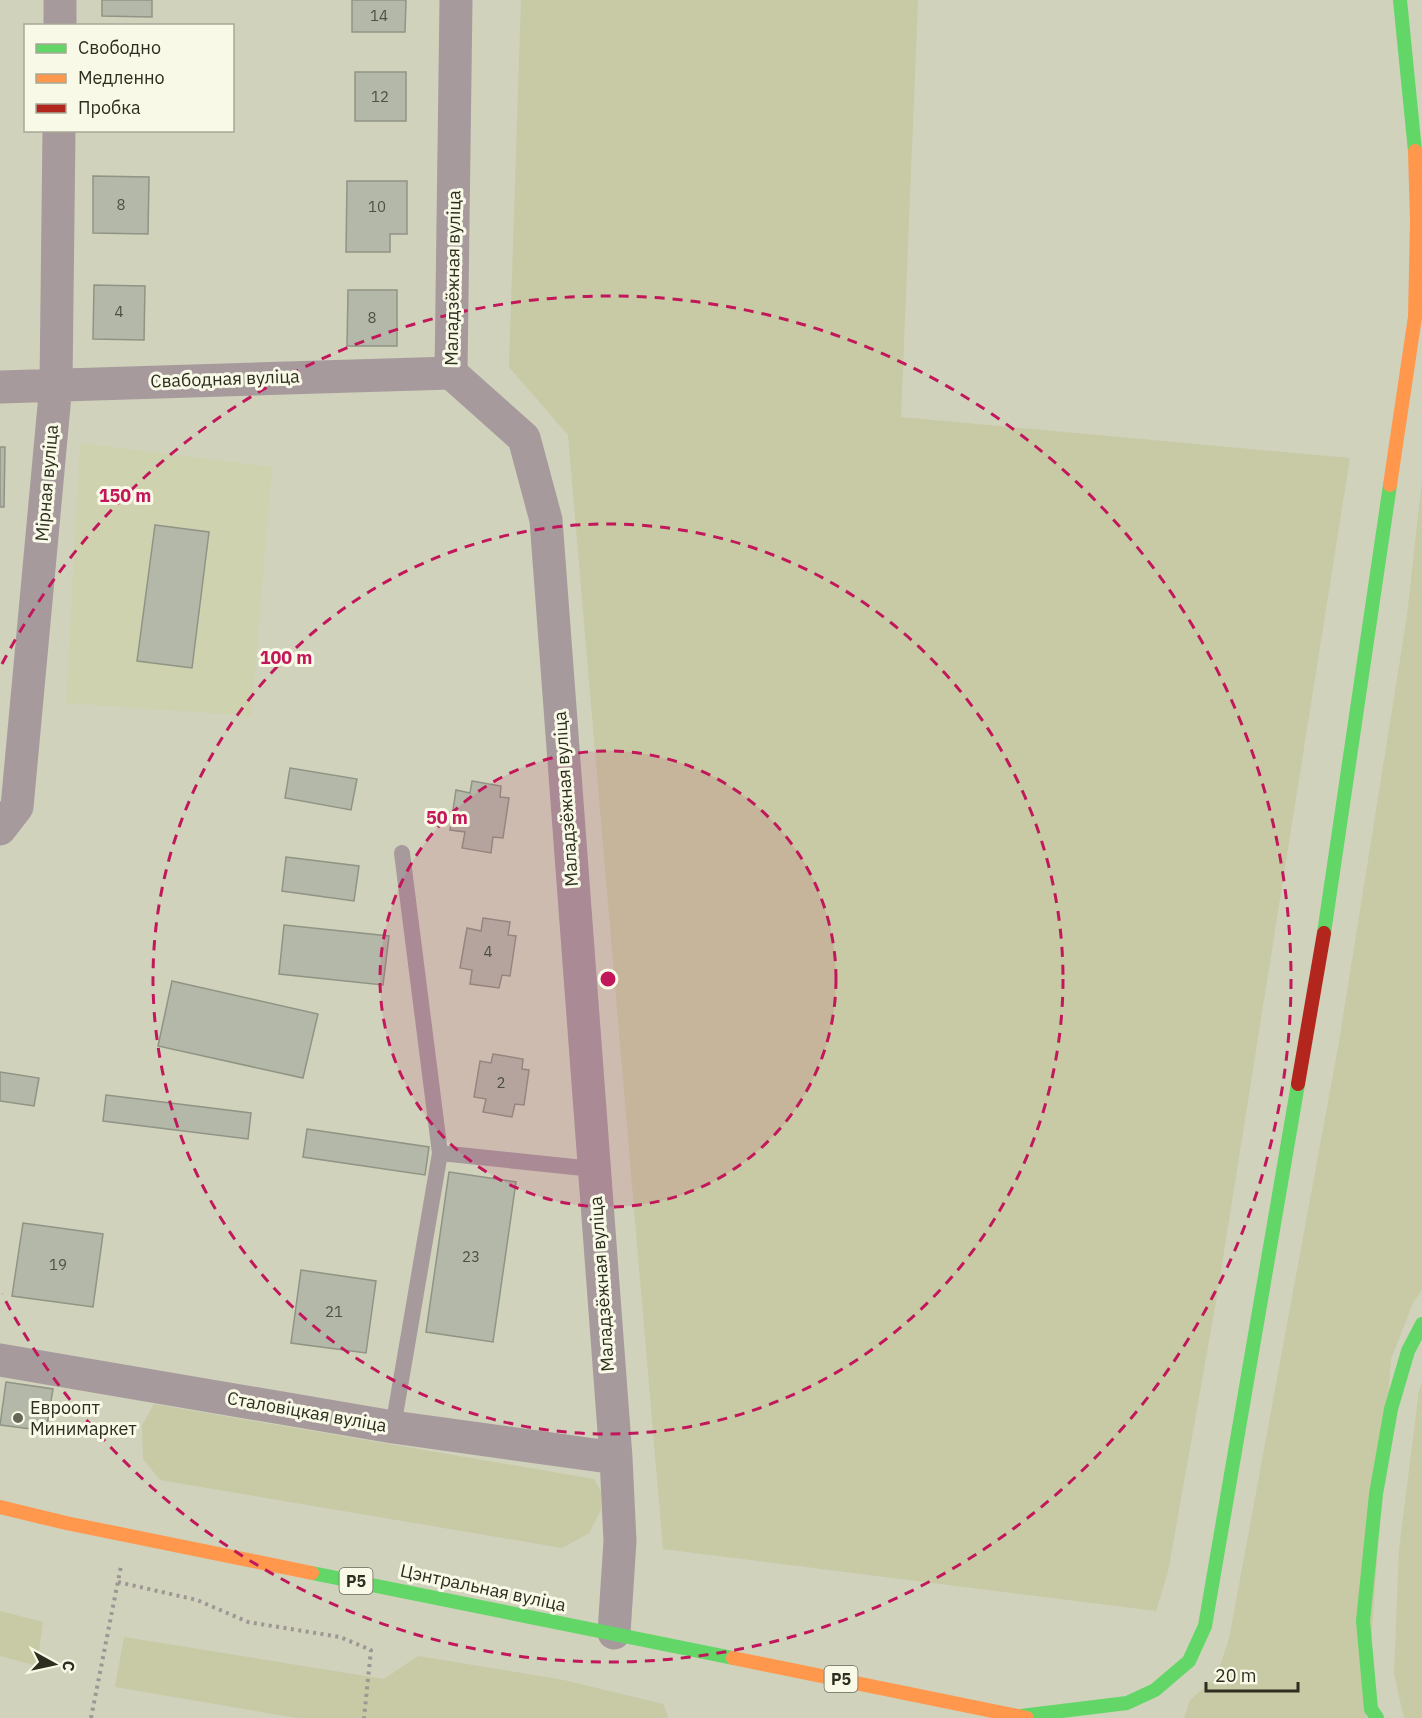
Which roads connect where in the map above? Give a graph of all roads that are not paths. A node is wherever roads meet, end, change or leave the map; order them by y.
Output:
1 (60, 0) edge
2 (456, 0) edge
3 (1400, 0) edge
4 (1410, 0) edge
5 (60, 24) edge
6 (1417, 28) dead end
7 (59, 132) edge
8 (450, 373) junction
9 (56, 384) junction
10 (0, 387) edge
11 (0, 829) edge
12 (402, 853) dead end
13 (440, 1153) junction
14 (593, 1169) junction
15 (1422, 1324) edge
16 (0, 1360) edge
17 (393, 1427) junction
18 (616, 1458) junction
19 (0, 1507) edge
20 (614, 1633) junction
21 (1024, 1717) edge
22 (1377, 1718) edge

1 - 5 street
2 - 8 street, Маладзёжная вуліца
3 - 21 main road
4 - 6 main road
7 - 9 street, Мірная вуліца
8 - 9 street, Свабодная вуліца
8 - 14 street, Маладзёжная вуліца
9 - 10 street, Свабодная вуліца
9 - 11 street, Мірная вуліца
12 - 13 lane
13 - 14 lane
13 - 17 lane
14 - 18 street, Маладзёжная вуліца
15 - 22 main road
16 - 17 street, Сталовіцкая вуліца
17 - 18 street, Сталовіцкая вуліца
18 - 20 street, Маладзёжная вуліца
19 - 20 main road, Цэнтральная вуліца / Р5
20 - 21 main road, Цэнтральная вуліца / Р5

